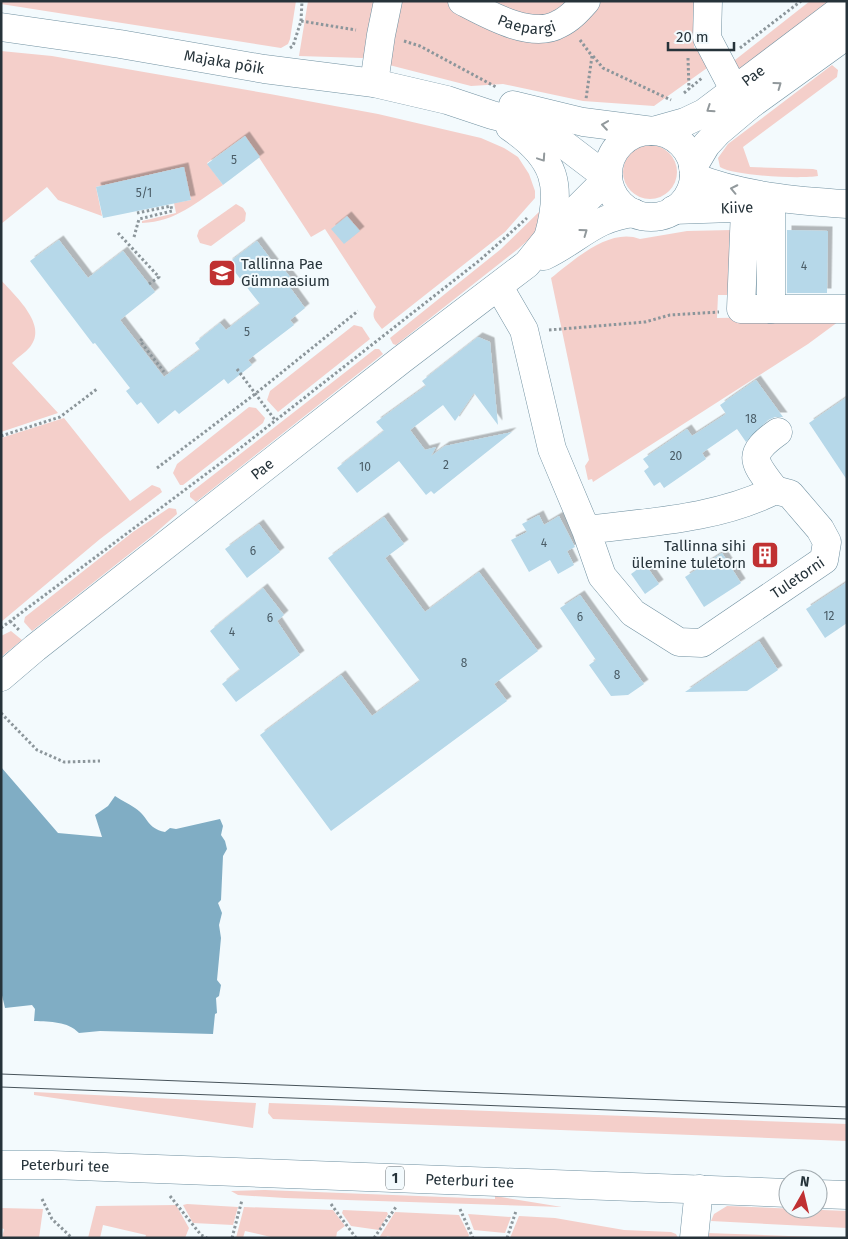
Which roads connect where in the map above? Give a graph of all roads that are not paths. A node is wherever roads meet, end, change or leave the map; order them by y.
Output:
1 (388, 1) edge
2 (462, 1) edge
3 (586, 1) edge
4 (708, 1) edge
5 (847, 6) edge
6 (1, 27) edge
7 (847, 35) edge
8 (374, 83) junction
9 (744, 98) junction
10 (447, 100) junction
11 (492, 115) junction
12 (653, 131) junction
13 (694, 172) junction
14 (608, 178) junction
15 (799, 201) junction
16 (847, 204) edge
17 (771, 206) junction
18 (745, 209) junction
19 (673, 210) junction
20 (634, 213) junction
21 (548, 238) junction
22 (527, 264) junction
23 (499, 287) junction
24 (771, 309) junction
25 (847, 309) edge
26 (778, 432) dead end
27 (775, 490) junction
28 (586, 530) junction
29 (1, 677) edge
30 (1, 1165) edge
31 (698, 1189) junction
32 (778, 1193) edge
33 (828, 1194) edge
34 (847, 1195) edge
35 (694, 1238) edge

1 - 8 main road
2 - 3 main road, Paepargi
4 - 9 main road
5 - 9 main road, Pae
6 - 8 main road, Majaka põik
9 -> 7 main road, Pae
8 - 10 main road, Majaka põik
9 -> 12 main road, Pae
9 - 13 main road, Pae
10 - 11 main road, Majaka põik
12 -> 10 main road, Majaka põik
11 - 14 main road, Majaka põik
11 -> 21 main road
12 - 13 main road
12 - 14 main road
15 -> 13 main road, Kiive
13 - 19 main road
14 - 20 main road
14 - 21 main road, Pae
15 - 16 main road, Kiive
15 - 17 main road, Kiive
17 - 18 main road, Kiive
17 - 24 main road
18 - 19 main road, Kiive
18 - 24 main road
19 - 20 main road
22 -> 20 main road, Pae
21 - 22 main road, Pae
22 - 23 main road, Pae
23 - 28 main road, Tuletorni
23 - 29 main road, Pae
24 - 25 main road
26 - 27 main road
27 - 28 main road
27 - 28 main road, Tuletorni
30 - 31 main road, Peterburi tee / 1
31 - 32 main road, Peterburi tee / 1
31 - 35 main road
33 - 34 main road

